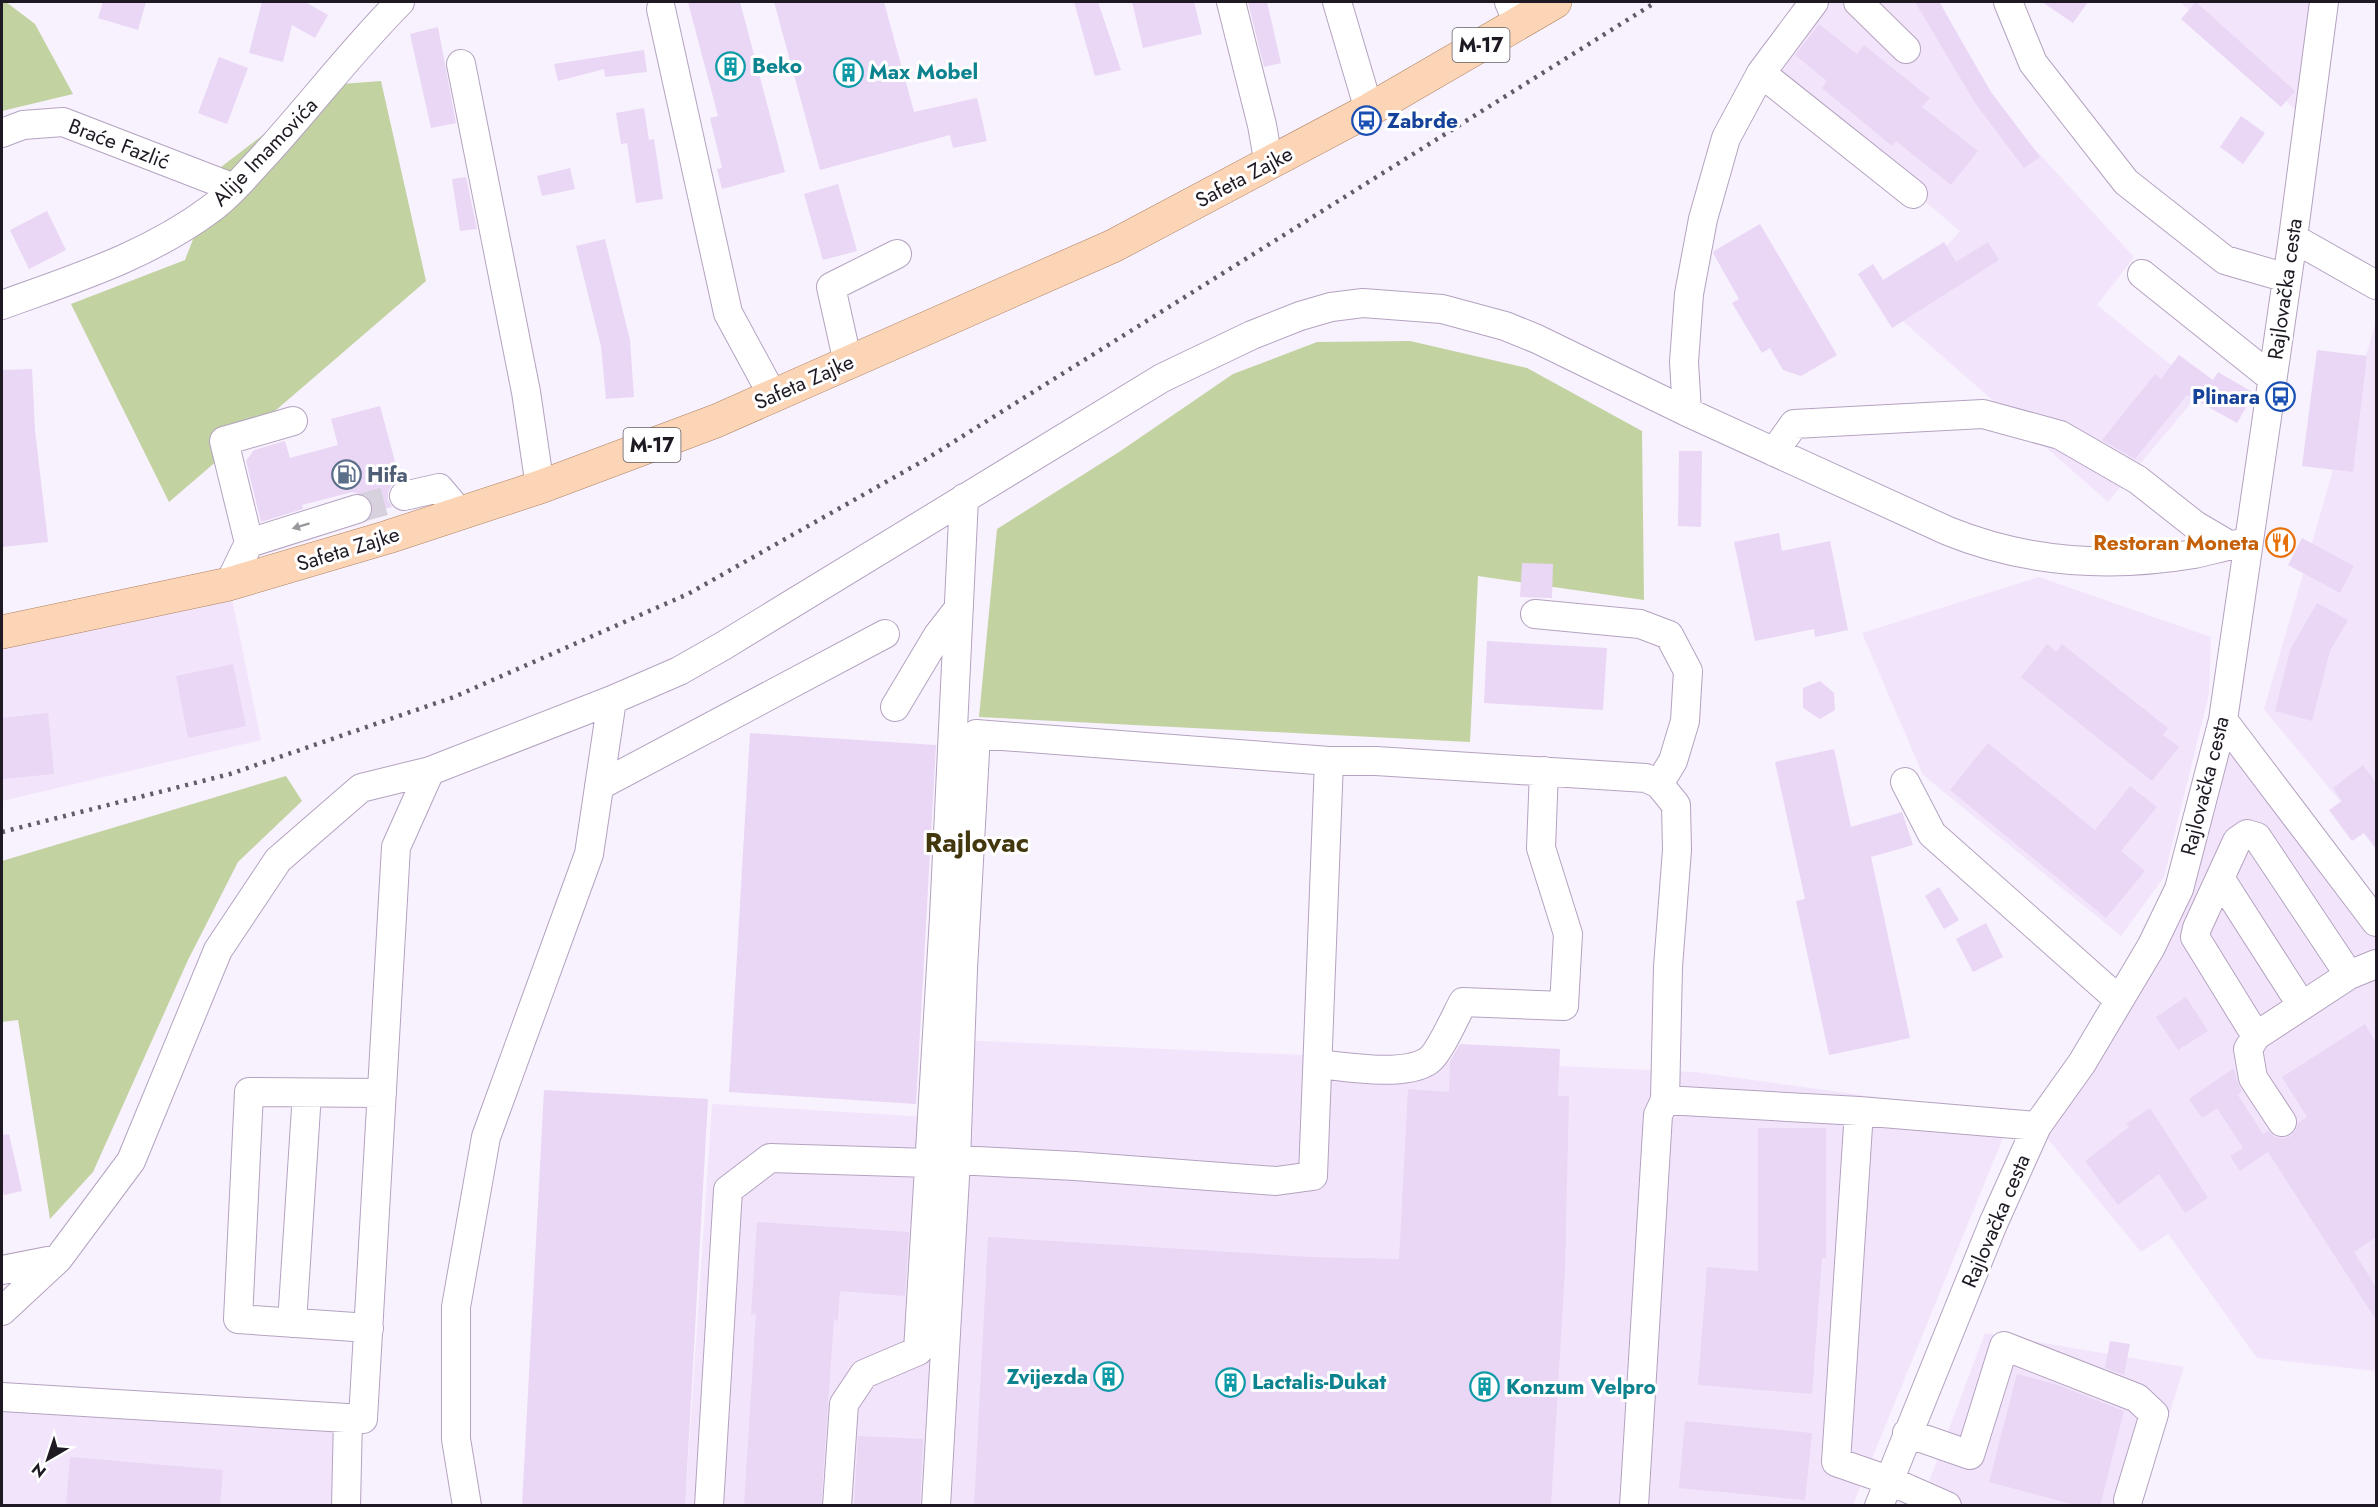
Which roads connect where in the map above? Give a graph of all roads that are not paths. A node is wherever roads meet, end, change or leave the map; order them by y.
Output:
1 (400, 2) edge
2 (1231, 2) edge
3 (1337, 2) edge
4 (1555, 2) edge
5 (1814, 2) edge
6 (1858, 2) edge
7 (2008, 2) edge
8 (2324, 2) edge
9 (660, 9) dead end
10 (1514, 12) edge
11 (1906, 49) dead end
12 (461, 64) dead end
13 (1761, 73) junction
14 (1369, 110) junction
15 (2, 133) edge
16 (1269, 165) junction
17 (234, 188) junction
18 (1913, 194) dead end
19 (2293, 238) junction
20 (897, 254) dead end
21 (2142, 274) dead end
22 (2287, 278) junction
23 (2376, 285) edge
24 (2, 305) edge
25 (848, 363) junction
26 (2272, 378) junction
27 (773, 396) junction
28 (1687, 412) junction
29 (294, 421) dead end
30 (1774, 452) junction
31 (540, 487) junction
32 (404, 496) tunnel mouth
33 (964, 498) junction
34 (357, 509) tunnel mouth
35 (460, 513) junction
36 (249, 543) junction
37 (2238, 544) junction
38 (229, 584) junction
39 (959, 608) junction
40 (1534, 614) dead end
41 (2, 632) edge
42 (885, 634) dead end
43 (612, 700) junction
44 (895, 707) dead end
45 (2223, 720) junction
46 (1329, 761) junction
47 (430, 771) junction
48 (1544, 771) junction
49 (1905, 782) dead end
50 (1659, 784) junction
51 (599, 786) junction
52 (2220, 878) junction
53 (2376, 922) edge
54 (2376, 964) edge
55 (2349, 975) junction
56 (2119, 1000) junction
57 (2302, 1006) junction
58 (2256, 1036) junction
59 (1318, 1064) junction
60 (307, 1093) junction
61 (382, 1093) junction
62 (1665, 1100) junction
63 (1859, 1111) junction
64 (2282, 1122) dead end
65 (2037, 1126) junction
66 (942, 1162) junction
67 (58, 1259) junction
68 (2, 1269) edge
69 (2, 1311) edge
70 (292, 1323) junction
71 (369, 1328) junction
72 (2, 1397) edge
73 (348, 1418) junction
74 (1907, 1433) junction
75 (1883, 1493) edge
76 (2128, 1500) dead end
77 (346, 1506) edge
78 (467, 1506) edge
79 (709, 1506) edge
80 (837, 1506) edge
81 (936, 1506) edge
82 (1634, 1506) edge
83 (1947, 1506) edge

1 - 17 street, Alije Imamovića
2 - 16 street
3 - 14 street
4 - 10 main road, Safeta Zajke / M-17
5 - 13 street
6 - 11 street
7 - 22 street
8 - 19 street, Rajlovačka cesta
9 - 27 street
10 - 14 main road, Safeta Zajke / M-17
12 - 31 street
13 - 18 street
13 - 28 street
14 - 16 main road, Safeta Zajke / M-17
15 - 17 street, Braće Fazlić
16 - 25 main road, Safeta Zajke / M-17
17 - 24 street, Alije Imamovića
19 - 22 street, Rajlovačka cesta
19 - 23 street
20 - 25 street
21 - 26 street
22 - 26 street, Rajlovačka cesta
25 - 27 main road, Safeta Zajke / M-17
26 - 37 street, Rajlovačka cesta
27 - 31 main road, Safeta Zajke / M-17
28 - 30 street
28 - 33 street
29 - 36 street
30 - 37 street
30 - 37 street
31 - 35 main road, Safeta Zajke / M-17
32 - 35 street
33 - 39 street
33 - 43 street
34 -> 36 street
35 - 38 main road, Safeta Zajke / M-17
36 - 38 street
37 - 45 street, Rajlovačka cesta
38 - 41 main road, Safeta Zajke / M-17
39 - 44 street
39 - 66 street
40 - 50 street
42 - 51 street
43 - 47 street
43 - 51 street
45 - 53 street
45 - 56 street, Rajlovačka cesta
46 - 48 street
46 - 59 street
46 - 66 street
47 - 61 street
47 - 67 street
48 - 50 street
48 - 59 street
49 - 56 street
50 - 62 street
51 - 78 street
52 - 55 street
52 - 57 street
52 - 58 street
54 - 55 street
55 - 57 street
56 - 65 street, Rajlovačka cesta
57 - 58 street
58 - 64 street
59 - 66 street
60 - 61 street
60 - 70 street
60 - 70 street
61 - 71 street
62 - 63 street
62 - 82 street
63 - 65 street
63 - 75 street
65 - 74 street, Rajlovačka cesta
66 - 79 street
66 - 80 street
66 - 81 street
67 - 68 street
67 - 69 street
70 - 71 street
71 - 73 street
72 - 73 street
73 - 77 street
74 - 75 street, Rajlovačka cesta
74 - 76 street
75 - 83 street

